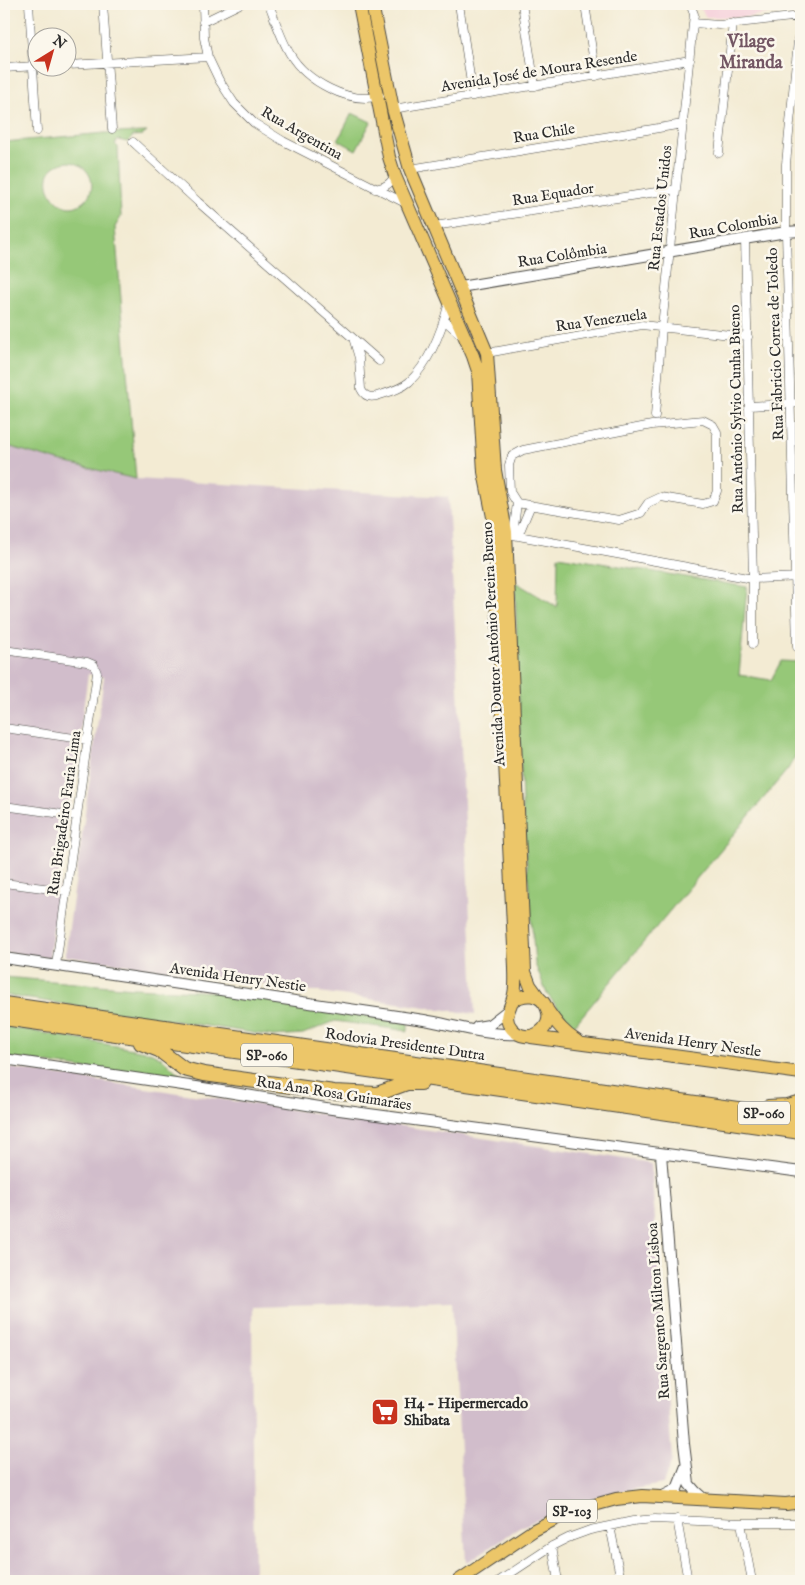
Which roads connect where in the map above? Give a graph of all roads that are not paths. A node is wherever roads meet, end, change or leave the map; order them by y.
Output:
1 (29, 4) edge
2 (103, 4) edge
3 (202, 4) edge
4 (240, 4) edge
5 (268, 4) edge
6 (359, 4) edge
7 (372, 4) edge
8 (459, 4) edge
9 (522, 4) edge
10 (585, 4) edge
11 (690, 4) edge
12 (801, 14) edge
13 (203, 22) junction
14 (693, 22) junction
15 (733, 23) junction
16 (31, 28) edge
17 (208, 57) junction
18 (690, 60) junction
19 (107, 62) junction
20 (78, 64) edge
21 (28, 66) edge
22 (4, 68) edge
23 (596, 76) junction
24 (35, 78) edge
25 (535, 86) junction
26 (391, 92) junction
27 (473, 96) junction
28 (378, 97) junction
29 (393, 109) junction
30 (683, 124) junction
31 (112, 129) dead end
32 (37, 131) dead end
33 (133, 142) dead end
34 (719, 153) dead end
35 (410, 169) junction
36 (395, 176) junction
37 (375, 189) junction
38 (676, 189) junction
39 (408, 204) junction
40 (434, 226) junction
41 (801, 231) edge
42 (786, 232) junction
43 (745, 239) junction
44 (670, 252) junction
45 (460, 286) junction
46 (446, 296) junction
47 (444, 320) junction
48 (662, 327) junction
49 (748, 337) junction
50 (466, 338) junction
51 (354, 341) junction
52 (487, 352) junction
53 (379, 361) dead end
54 (801, 403) edge
55 (790, 404) junction
56 (750, 406) junction
57 (656, 416) dead end
58 (518, 503) junction
59 (531, 505) junction
60 (508, 534) junction
61 (798, 577) edge
62 (754, 579) junction
63 (753, 644) dead end
64 (797, 647) dead end
65 (4, 650) edge
66 (4, 728) edge
67 (88, 740) junction
68 (4, 806) edge
69 (77, 816) junction
70 (4, 882) edge
71 (67, 891) junction
72 (4, 958) edge
73 (56, 965) junction
74 (540, 999) junction
75 (4, 1004) edge
76 (510, 1006) junction
77 (548, 1011) junction
78 (4, 1018) edge
79 (468, 1028) junction
80 (87, 1030) junction
81 (517, 1034) junction
82 (531, 1036) junction
83 (580, 1043) junction
84 (4, 1059) edge
85 (801, 1073) edge
86 (447, 1081) junction
87 (801, 1102) edge
88 (727, 1108) junction
89 (801, 1118) edge
90 (801, 1132) edge
91 (661, 1154) junction
92 (801, 1172) edge
93 (687, 1465) junction
94 (659, 1498) junction
95 (705, 1500) junction
96 (801, 1502) edge
97 (677, 1519) junction
98 (741, 1522) junction
99 (801, 1523) edge
100 (610, 1526) junction
101 (552, 1546) junction
102 (458, 1581) edge
103 (500, 1581) edge
104 (558, 1581) edge
105 (621, 1581) edge
106 (688, 1581) edge
107 (752, 1581) edge

1 - 16 street
2 - 19 street
3 - 13 street, Rua Argentina
4 - 13 street
5 - 28 street
6 - 28 main road, Avenida Doutor Antônio Pereira Bueno
7 - 26 main road, Avenida Doutor Antônio Pereira Bueno
8 - 27 street
9 - 25 street
10 - 23 street
11 - 14 street, Rua Estados Unidos
12 - 15 street
12 - 42 street, Rua Fabricio Correa de Toledo
13 - 17 street, Rua Argentina
14 - 15 street
14 - 18 street, Rua Estados Unidos
15 - 34 street
17 - 19 street
17 - 37 street, Rua Argentina
18 - 23 street, Avenida José de Moura Resende
18 - 30 street, Rua Estados Unidos
19 - 20 street
19 - 31 street
21 - 22 street
23 - 25 street, Avenida José de Moura Resende
24 - 32 street
25 - 27 street, Avenida José de Moura Resende
26 - 28 street
26 - 29 main road, Avenida Doutor Antônio Pereira Bueno
27 - 29 street, Avenida José de Moura Resende
28 - 36 main road, Avenida Doutor Antônio Pereira Bueno
29 - 35 main road, Avenida Doutor Antônio Pereira Bueno
30 - 35 street, Rua Chile
30 - 38 street, Rua Estados Unidos
33 - 51 street
35 - 40 main road, Avenida Doutor Antônio Pereira Bueno
36 - 37 street
36 - 39 main road, Avenida Doutor Antônio Pereira Bueno
37 - 39 street, Rua Argentina
38 - 40 street, Rua Equador
38 - 44 street, Rua Estados Unidos
39 - 46 main road, Avenida Doutor Antônio Pereira Bueno
40 - 45 main road, Avenida Doutor Antônio Pereira Bueno
41 - 42 street, Rua Colombia
42 - 43 street, Rua Colombia
42 - 55 street, Rua Fabricio Correa de Toledo
43 - 44 street, Rua Colombia
43 - 49 street, Rua Antônio Sylvio Cunha Bueno
44 - 45 street, Rua Colômbia
44 - 48 street, Rua Estados Unidos
45 - 46 main road
45 - 46 main road
45 - 52 main road, Avenida Doutor Antônio Pereira Bueno
46 - 47 street
46 - 50 main road, Avenida Doutor Antônio Pereira Bueno
47 - 50 street
47 - 51 street
48 - 49 street, Rua Venezuela
48 - 52 street, Rua Venezuela
48 - 57 street, Rua Estados Unidos
49 - 56 street, Rua Antônio Sylvio Cunha Bueno
50 - 52 main road
50 - 60 main road, Avenida Doutor Antônio Pereira Bueno
51 - 53 street
52 - 60 main road, Avenida Doutor Antônio Pereira Bueno
54 - 55 street
55 - 56 street
55 - 61 street, Rua Fabricio Correa de Toledo
56 - 62 street, Rua Antônio Sylvio Cunha Bueno
58 - 59 street
58 - 59 street
58 - 60 street
59 - 60 street
60 - 62 street
60 - 74 main road, Avenida Doutor Antônio Pereira Bueno
60 - 76 main road, Avenida Doutor Antônio Pereira Bueno
61 - 62 street
61 - 64 street, Rua Fabricio Correa de Toledo
62 - 63 street, Rua Antônio Sylvio Cunha Bueno
65 - 67 street, Rua Brigadeiro Faria Lima
66 - 67 street
67 - 69 street, Rua Brigadeiro Faria Lima
68 - 69 street
69 - 71 street, Rua Brigadeiro Faria Lima
70 - 71 street
71 - 73 street, Rua Brigadeiro Faria Lima
72 - 73 street, Avenida Henry Nestie
73 - 79 street, Avenida Henry Nestie
74 - 76 main road
74 - 77 main road
75 - 88 highway, Rodovia Presidente Dutra / SP-060
76 - 79 street
76 - 81 main road
77 - 82 main road
77 - 83 main road
78 - 80 highway, Rodovia Presidente Dutra / SP-060
79 - 81 street, Avenida Henry Nestie
80 - 86 highway, Rodovia Presidente Dutra / SP-060
80 - 86 highway
81 - 82 main road
82 - 83 main road, Avenida Henry Nestle
83 - 85 main road, Avenida Henry Nestle
84 - 91 street, Rua Ana Rosa Guimarães
86 - 90 highway, Rodovia Presidente Dutra / SP-060
87 - 88 highway
88 - 89 highway, Rodovia Presidente Dutra / SP-060
91 - 92 street, Rua Ana Rosa Guimarães
91 - 93 street, Rua Sargento Milton Lisboa
93 - 94 street
93 - 95 street, Rua Sargento Milton Lisboa
94 - 95 main road, SP-103
94 - 102 main road, SP-103
95 - 96 main road, SP-103
97 - 98 street
97 - 100 street
97 - 106 street
98 - 99 street
98 - 107 street
100 - 101 street
100 - 105 street
101 - 103 street
101 - 104 street

